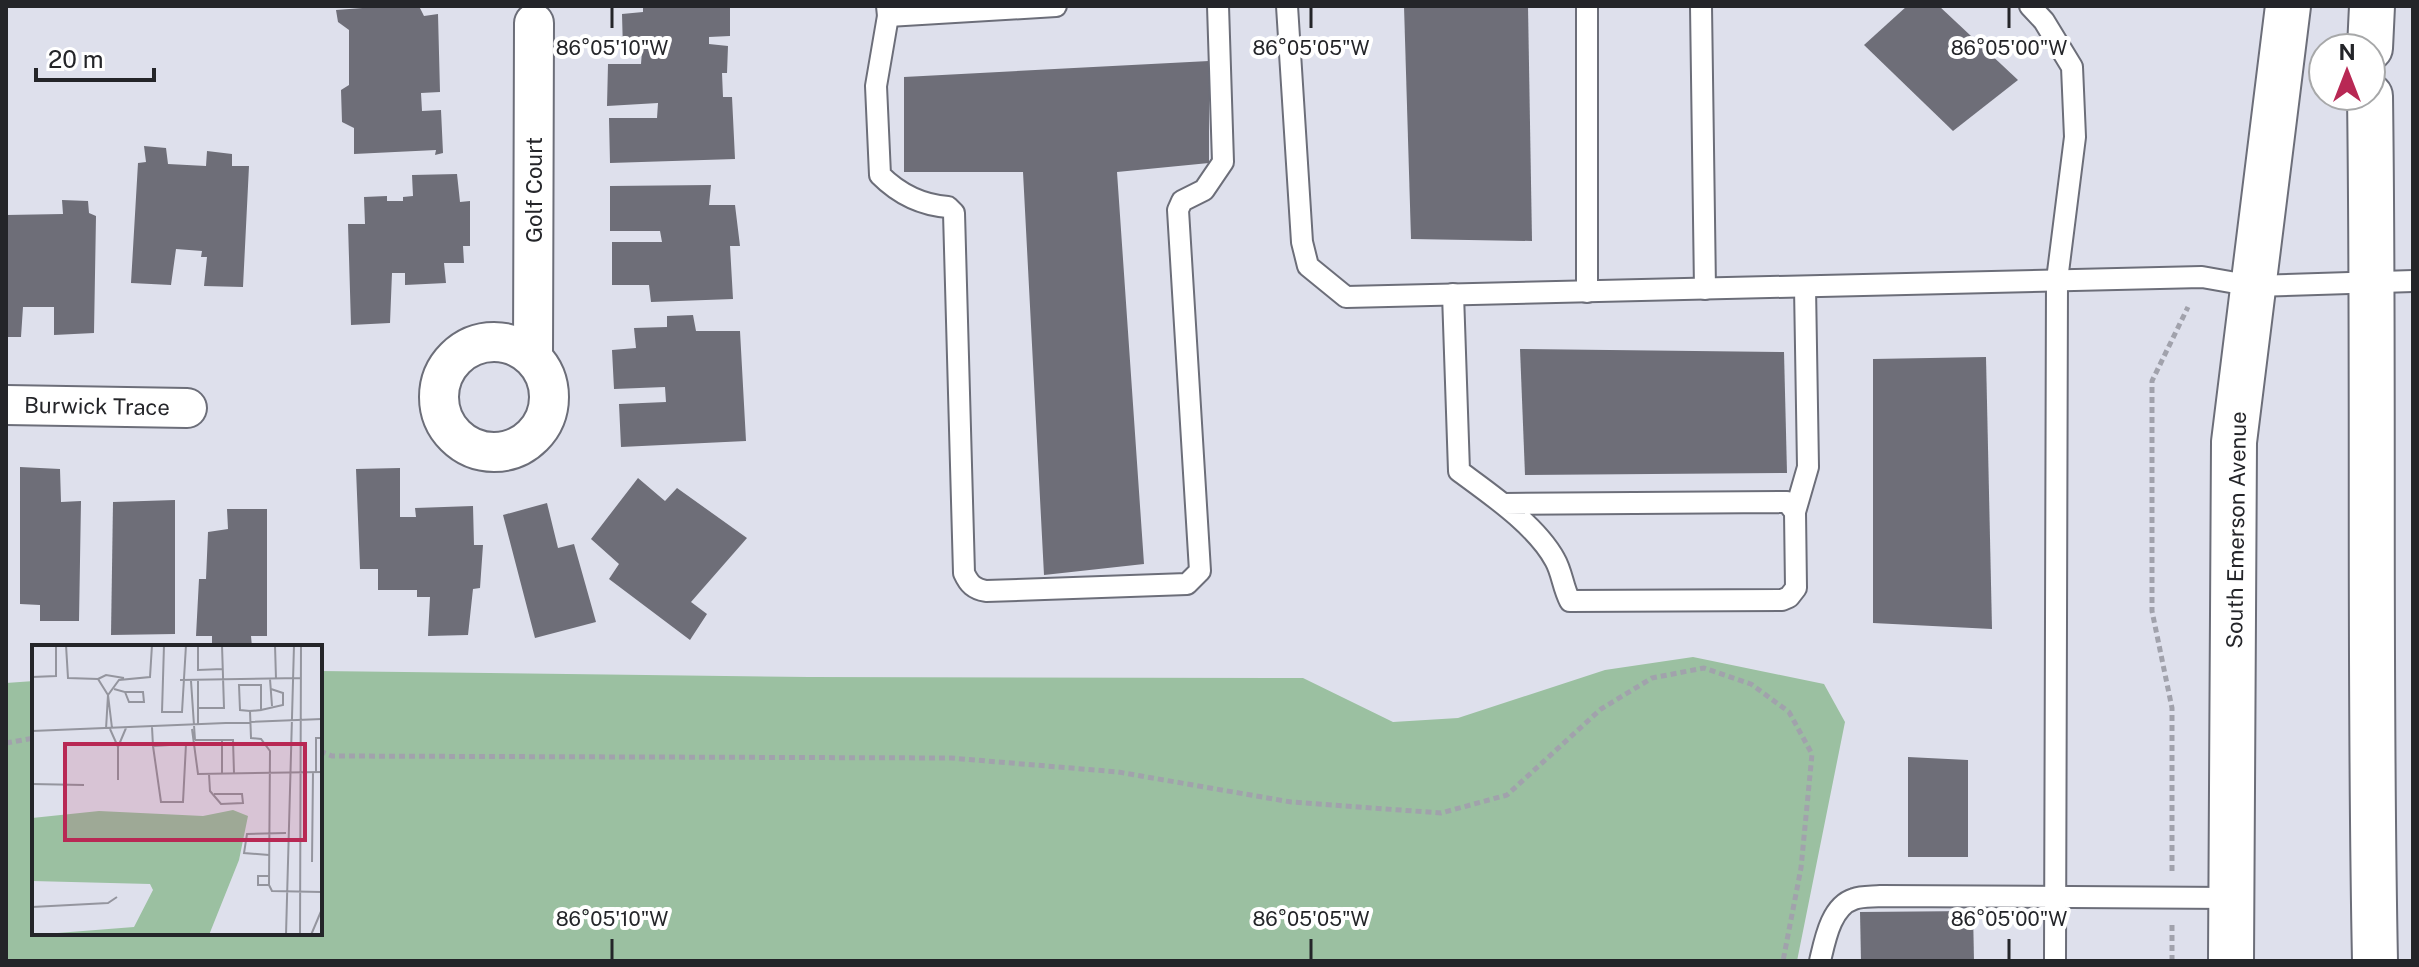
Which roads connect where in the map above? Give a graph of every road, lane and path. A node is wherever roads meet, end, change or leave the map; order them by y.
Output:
1 (1056, 6) edge
2 (1218, 6) edge
3 (1287, 6) edge
4 (1587, 6) edge
5 (1701, 6) edge
6 (2030, 6) edge
7 (2288, 6) edge
8 (2372, 6) edge
9 (888, 11) edge
10 (537, 12) edge
11 (2371, 32) edge
12 (2372, 112) edge
13 (2202, 277) junction
14 (2057, 280) junction
15 (2393, 281) edge
16 (2253, 286) junction
17 (1805, 287) junction
18 (1705, 289) junction
19 (1587, 292) junction
20 (1453, 294) junction
21 (533, 357) dead end
22 (6, 405) edge
23 (187, 408) dead end
24 (1503, 504) junction
25 (1795, 512) junction
26 (32, 738) edge
27 (6, 743) edge
28 (322, 752) edge
29 (2055, 897) junction
30 (2172, 898) junction
31 (2231, 898) junction
32 (1783, 961) edge
33 (1820, 961) edge
34 (2055, 961) edge
35 (2172, 961) edge
36 (2231, 961) edge
37 (2375, 961) edge

1 - 9 lane
2 - 9 lane
3 - 20 lane
4 - 19 lane
5 - 18 lane
6 - 14 lane
7 - 16 main road, South Emerson Avenue
8 - 11 main road
10 - 21 street, Golf Court
12 - 15 main road
13 - 14 lane
13 - 16 lane
13 - 30 path
14 - 17 lane
14 - 29 lane
15 - 16 lane
15 - 37 main road
16 - 31 main road, South Emerson Avenue
17 - 18 lane
17 - 25 lane
18 - 19 lane
19 - 20 lane
20 - 24 lane
22 - 23 street, Burwick Trace
24 - 25 lane
24 - 25 lane
26 - 27 path
28 - 32 path
29 - 30 lane
29 - 33 lane
29 - 34 lane
30 - 31 lane
30 - 35 path
31 - 36 main road, South Emerson Avenue

